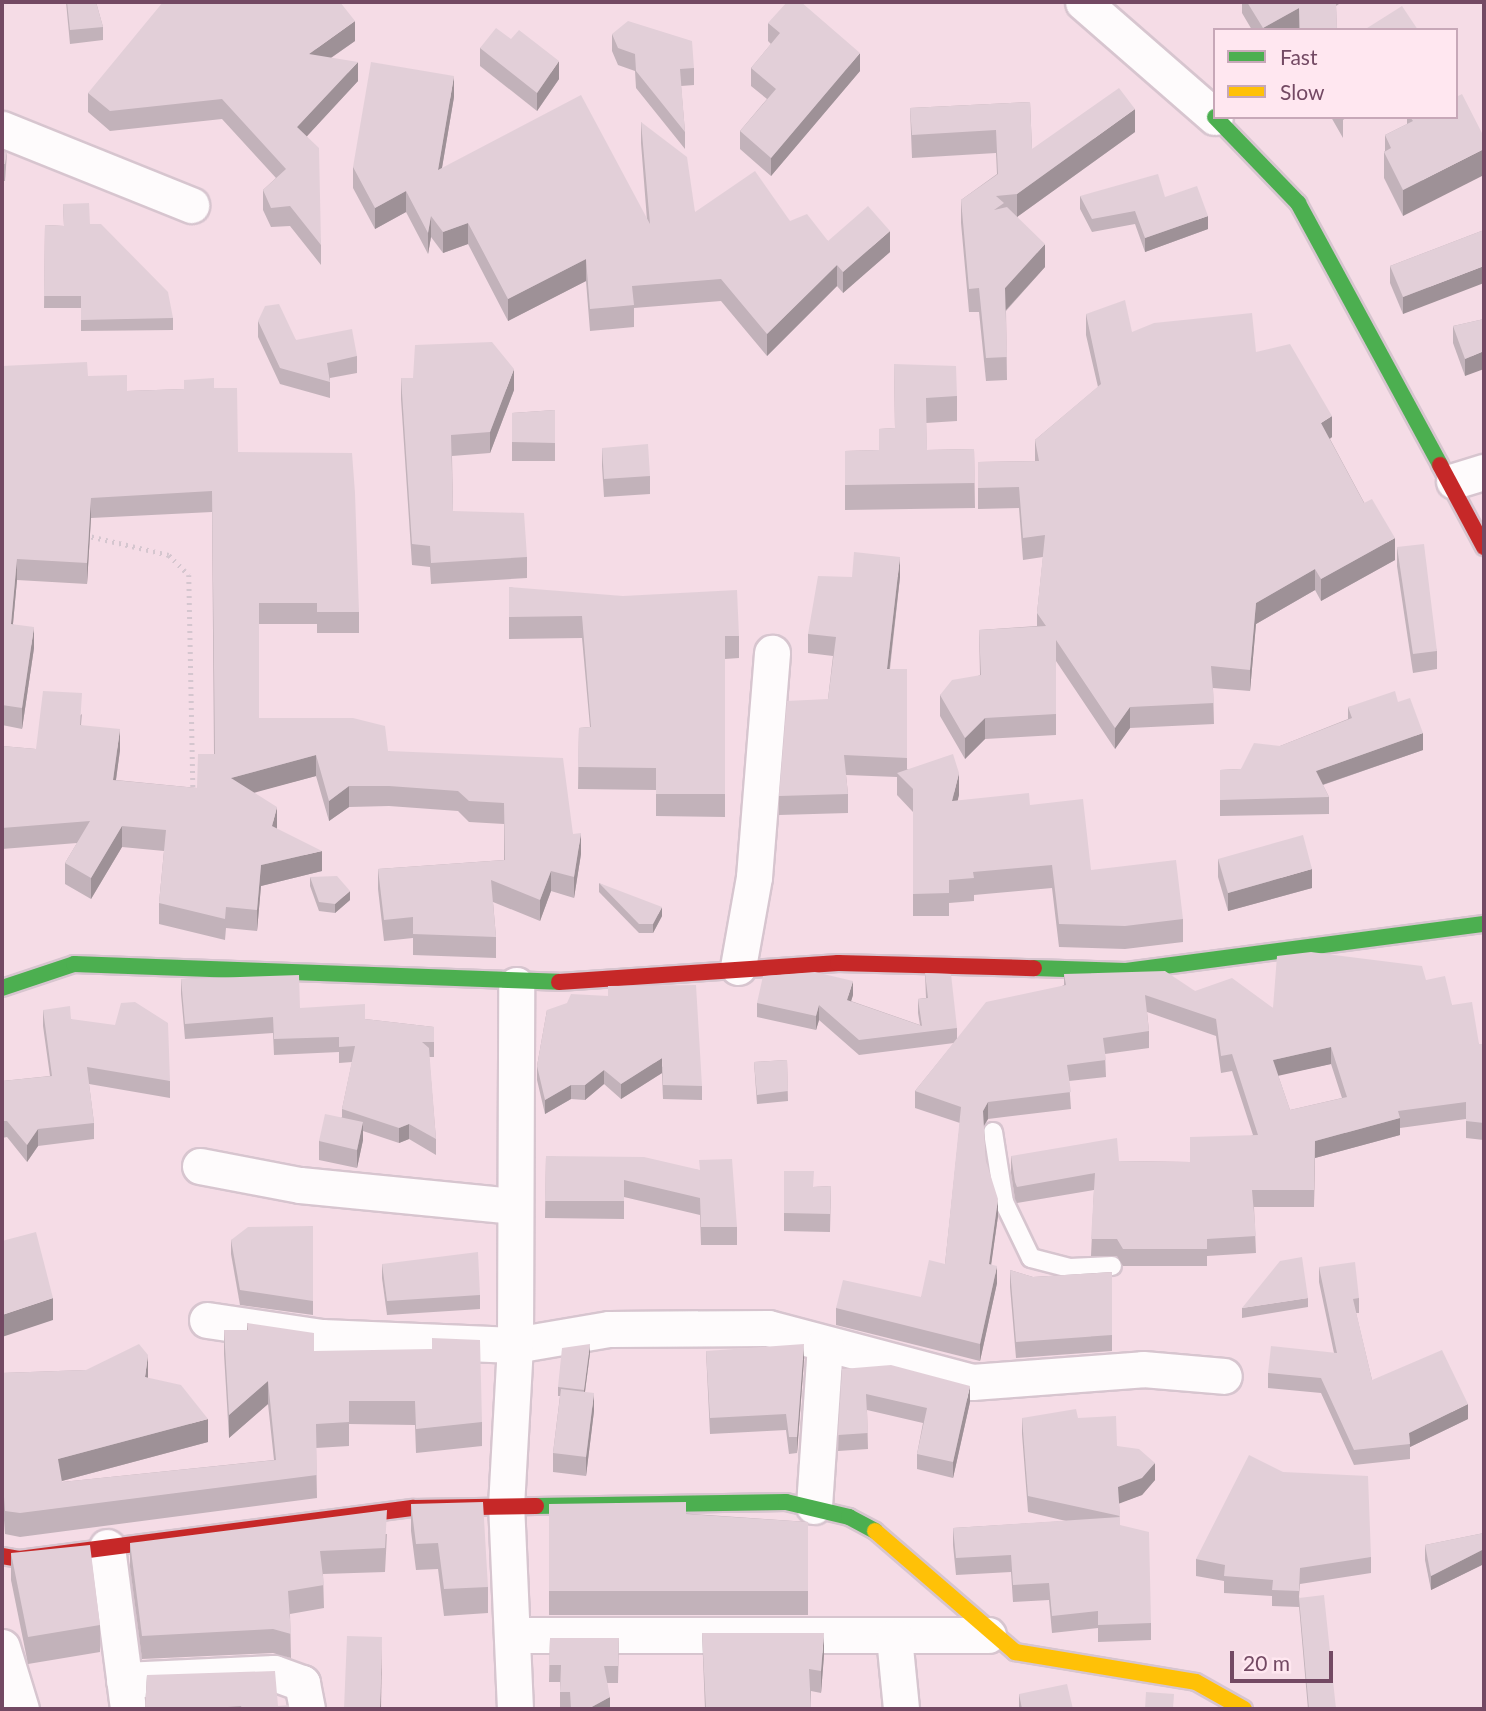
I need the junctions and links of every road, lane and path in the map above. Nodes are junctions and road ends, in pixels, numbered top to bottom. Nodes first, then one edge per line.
1 (1083, 2) edge
2 (1213, 115) edge
3 (1217, 119) edge
4 (2, 129) edge
5 (191, 205) dead end
6 (1469, 477) edge
7 (79, 533) edge
8 (1484, 547) edge
9 (772, 653) dead end
10 (193, 798) edge
11 (1484, 924) edge
12 (738, 967) junction
13 (516, 985) junction
14 (2, 988) edge
15 (993, 1132) dead end
16 (200, 1166) dead end
17 (515, 1206) junction
18 (1112, 1266) dead end
19 (207, 1320) dead end
20 (825, 1344) junction
21 (514, 1345) junction
22 (1224, 1376) dead end
23 (506, 1506) junction
24 (814, 1506) junction
25 (107, 1546) junction
26 (2, 1556) edge
27 (513, 1635) junction
28 (988, 1635) junction
29 (894, 1637) junction
30 (2, 1647) edge
31 (126, 1695) edge
32 (21, 1709) edge
33 (307, 1709) edge
34 (515, 1709) edge
35 (901, 1709) edge
36 (1244, 1709) edge

1 - 2 street
3 - 6 street
4 - 5 street
6 - 8 street
7 - 10 path
9 - 12 street
11 - 12 street
12 - 13 street
13 - 14 street
13 - 17 street
15 - 18 lane
16 - 17 street
17 - 21 street
19 - 21 street
20 - 21 street
20 - 22 street
20 - 24 street
21 - 23 street
23 - 24 street
23 - 25 street
23 - 27 street
24 - 28 street
25 - 26 street
25 - 31 street
27 - 29 street
27 - 34 street
28 - 29 street
28 - 36 street
29 - 35 street
30 - 32 street
31 - 33 street

